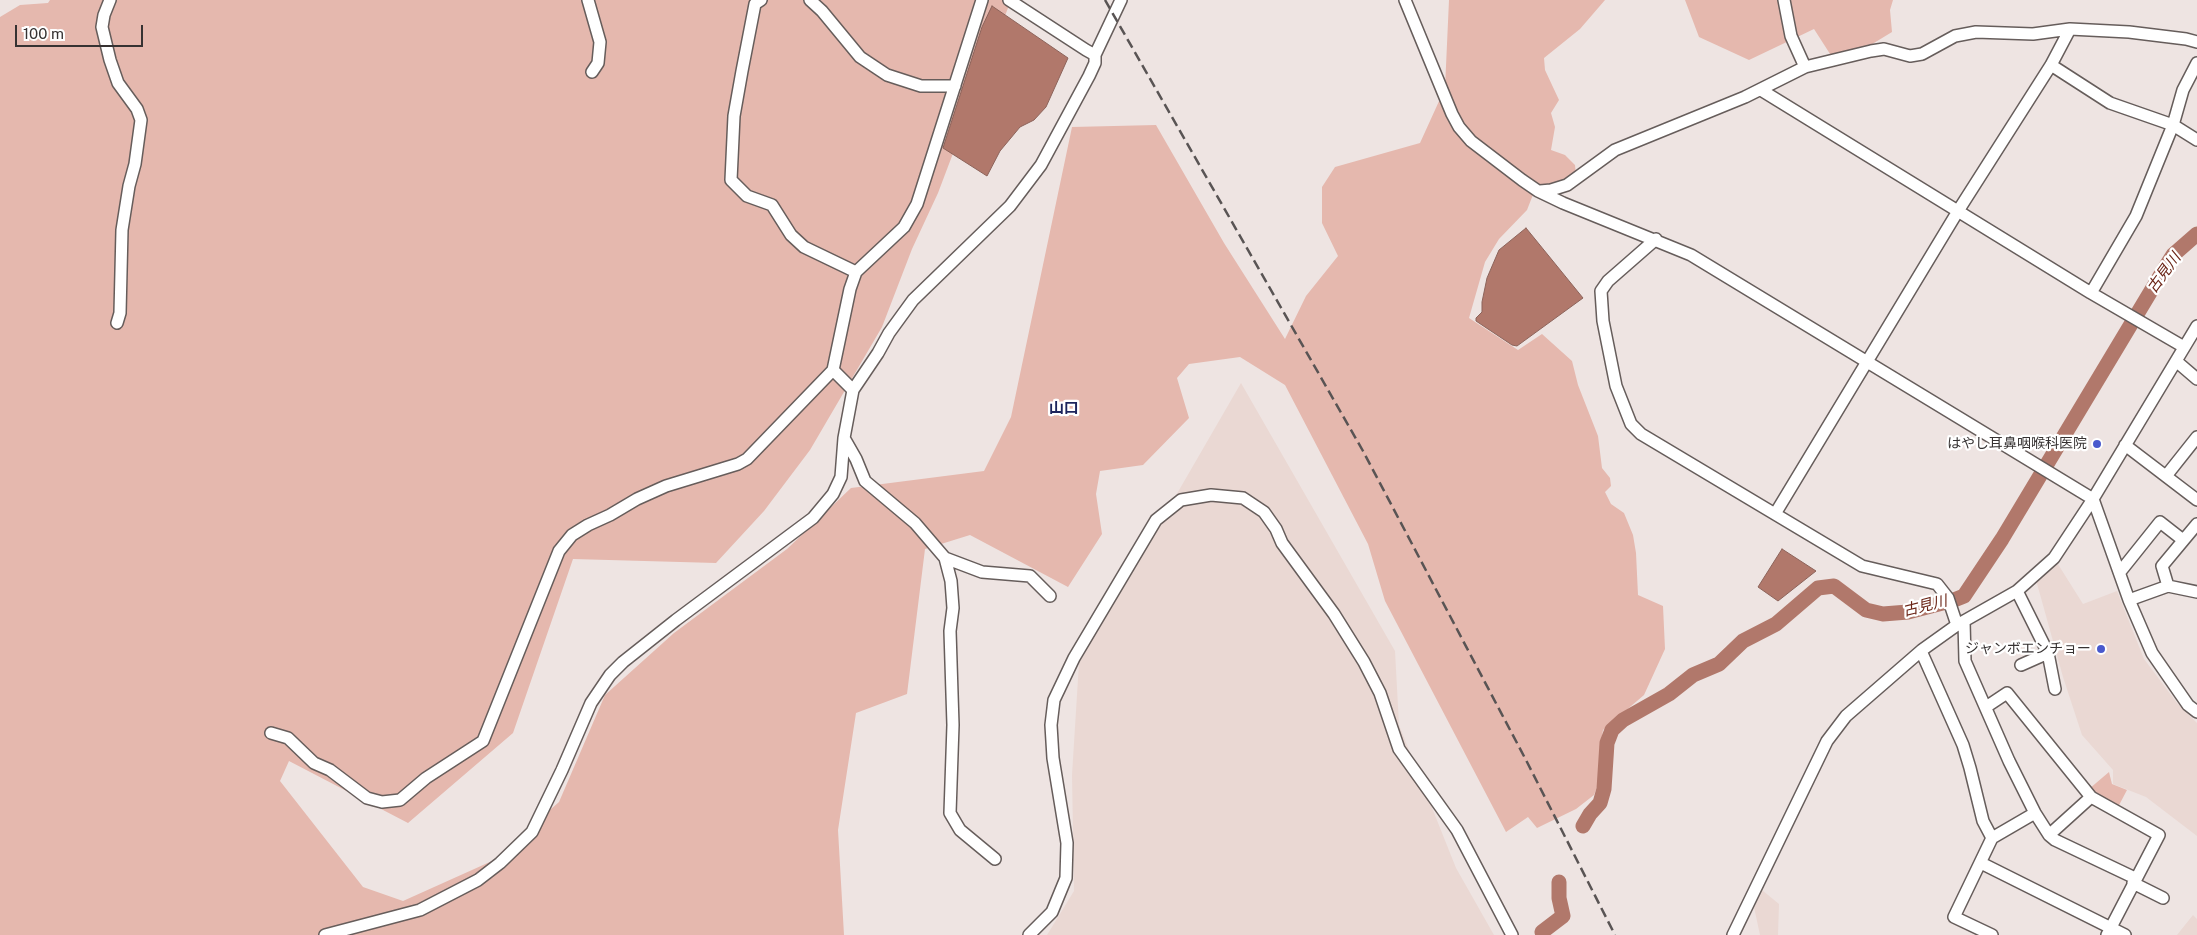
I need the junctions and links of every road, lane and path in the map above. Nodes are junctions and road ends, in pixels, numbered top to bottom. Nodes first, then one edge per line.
1 (110, 0) edge
2 (588, 0) edge
3 (761, 0) edge
4 (810, 0) edge
5 (982, 0) edge
6 (1009, 0) edge
7 (1121, 0) edge
8 (1405, 0) edge
9 (1784, 0) edge
10 (2070, 29) junction
11 (2197, 42) edge
12 (1096, 54) junction
13 (2197, 62) edge
14 (2051, 65) junction
15 (1805, 67) junction
16 (592, 72) dead end
17 (955, 86) junction
18 (1761, 90) junction
19 (2173, 125) junction
20 (2197, 140) edge
21 (1538, 191) junction
22 (1958, 211) junction
23 (1656, 240) junction
24 (856, 272) junction
25 (2091, 293) junction
26 (117, 323) dead end
27 (2197, 326) edge
28 (2184, 347) junction
29 (2176, 361) junction
30 (1867, 362) junction
31 (834, 370) junction
32 (2197, 378) edge
33 (853, 390) junction
34 (2197, 436) edge
35 (844, 438) junction
36 (2125, 445) junction
37 (2166, 476) junction
38 (2093, 499) junction
39 (2197, 500) edge
40 (1775, 514) junction
41 (2197, 524) edge
42 (2183, 540) junction
43 (945, 558) junction
44 (2120, 572) junction
45 (2168, 586) junction
46 (2017, 591) junction
47 (2197, 592) edge
48 (1050, 596) dead end
49 (2129, 600) junction
50 (1961, 623) junction
51 (1921, 651) junction
52 (2048, 653) junction
53 (2020, 665) dead end
54 (2054, 690) dead end
55 (1986, 707) junction
56 (2197, 712) edge
57 (271, 732) dead end
58 (2091, 798) junction
59 (2035, 813) junction
60 (2050, 835) junction
61 (1992, 838) junction
62 (995, 859) dead end
63 (1981, 863) junction
64 (2134, 881) junction
65 (2163, 898) dead end
66 (2109, 931) edge
67 (326, 935) edge
68 (1029, 935) edge
69 (1512, 935) edge
70 (1733, 935) edge
71 (1992, 935) edge
72 (2125, 935) edge

1 - 26 street
2 - 16 street
3 - 24 street
4 - 17 street
5 - 17 street
6 - 12 street
7 - 12 street
8 - 21 street
9 - 15 street
10 - 11 street
10 - 14 street
10 - 15 street
12 - 33 street
13 - 19 street
14 - 19 street
14 - 22 street
15 - 18 street
17 - 24 street
18 - 21 street
18 - 22 street
19 - 20 street
19 - 25 street
21 - 23 street
22 - 25 street
22 - 30 street
23 - 30 street
23 - 40 street
24 - 31 street
25 - 28 street
27 - 28 street
28 - 29 street
29 - 32 street
29 - 36 street
30 - 38 street
30 - 40 street
31 - 33 street
31 - 57 street
33 - 35 street
34 - 37 street
35 - 43 street
35 - 67 street
36 - 37 street
36 - 38 street
37 - 39 street
38 - 44 street
38 - 46 street
40 - 50 street
41 - 42 street
42 - 44 street
42 - 45 street
43 - 48 street
43 - 62 street
44 - 49 street
45 - 47 street
45 - 49 street
46 - 50 street
46 - 52 street
49 - 56 street
50 - 51 street
50 - 55 street
51 - 61 street
51 - 70 street
52 - 53 street
52 - 54 street
55 - 58 street
55 - 59 street
58 - 60 street
58 - 64 street
59 - 60 street
59 - 61 street
60 - 64 street
61 - 63 street
63 - 66 street
63 - 71 street
64 - 65 street
64 - 66 street
66 - 72 street
68 - 69 street

